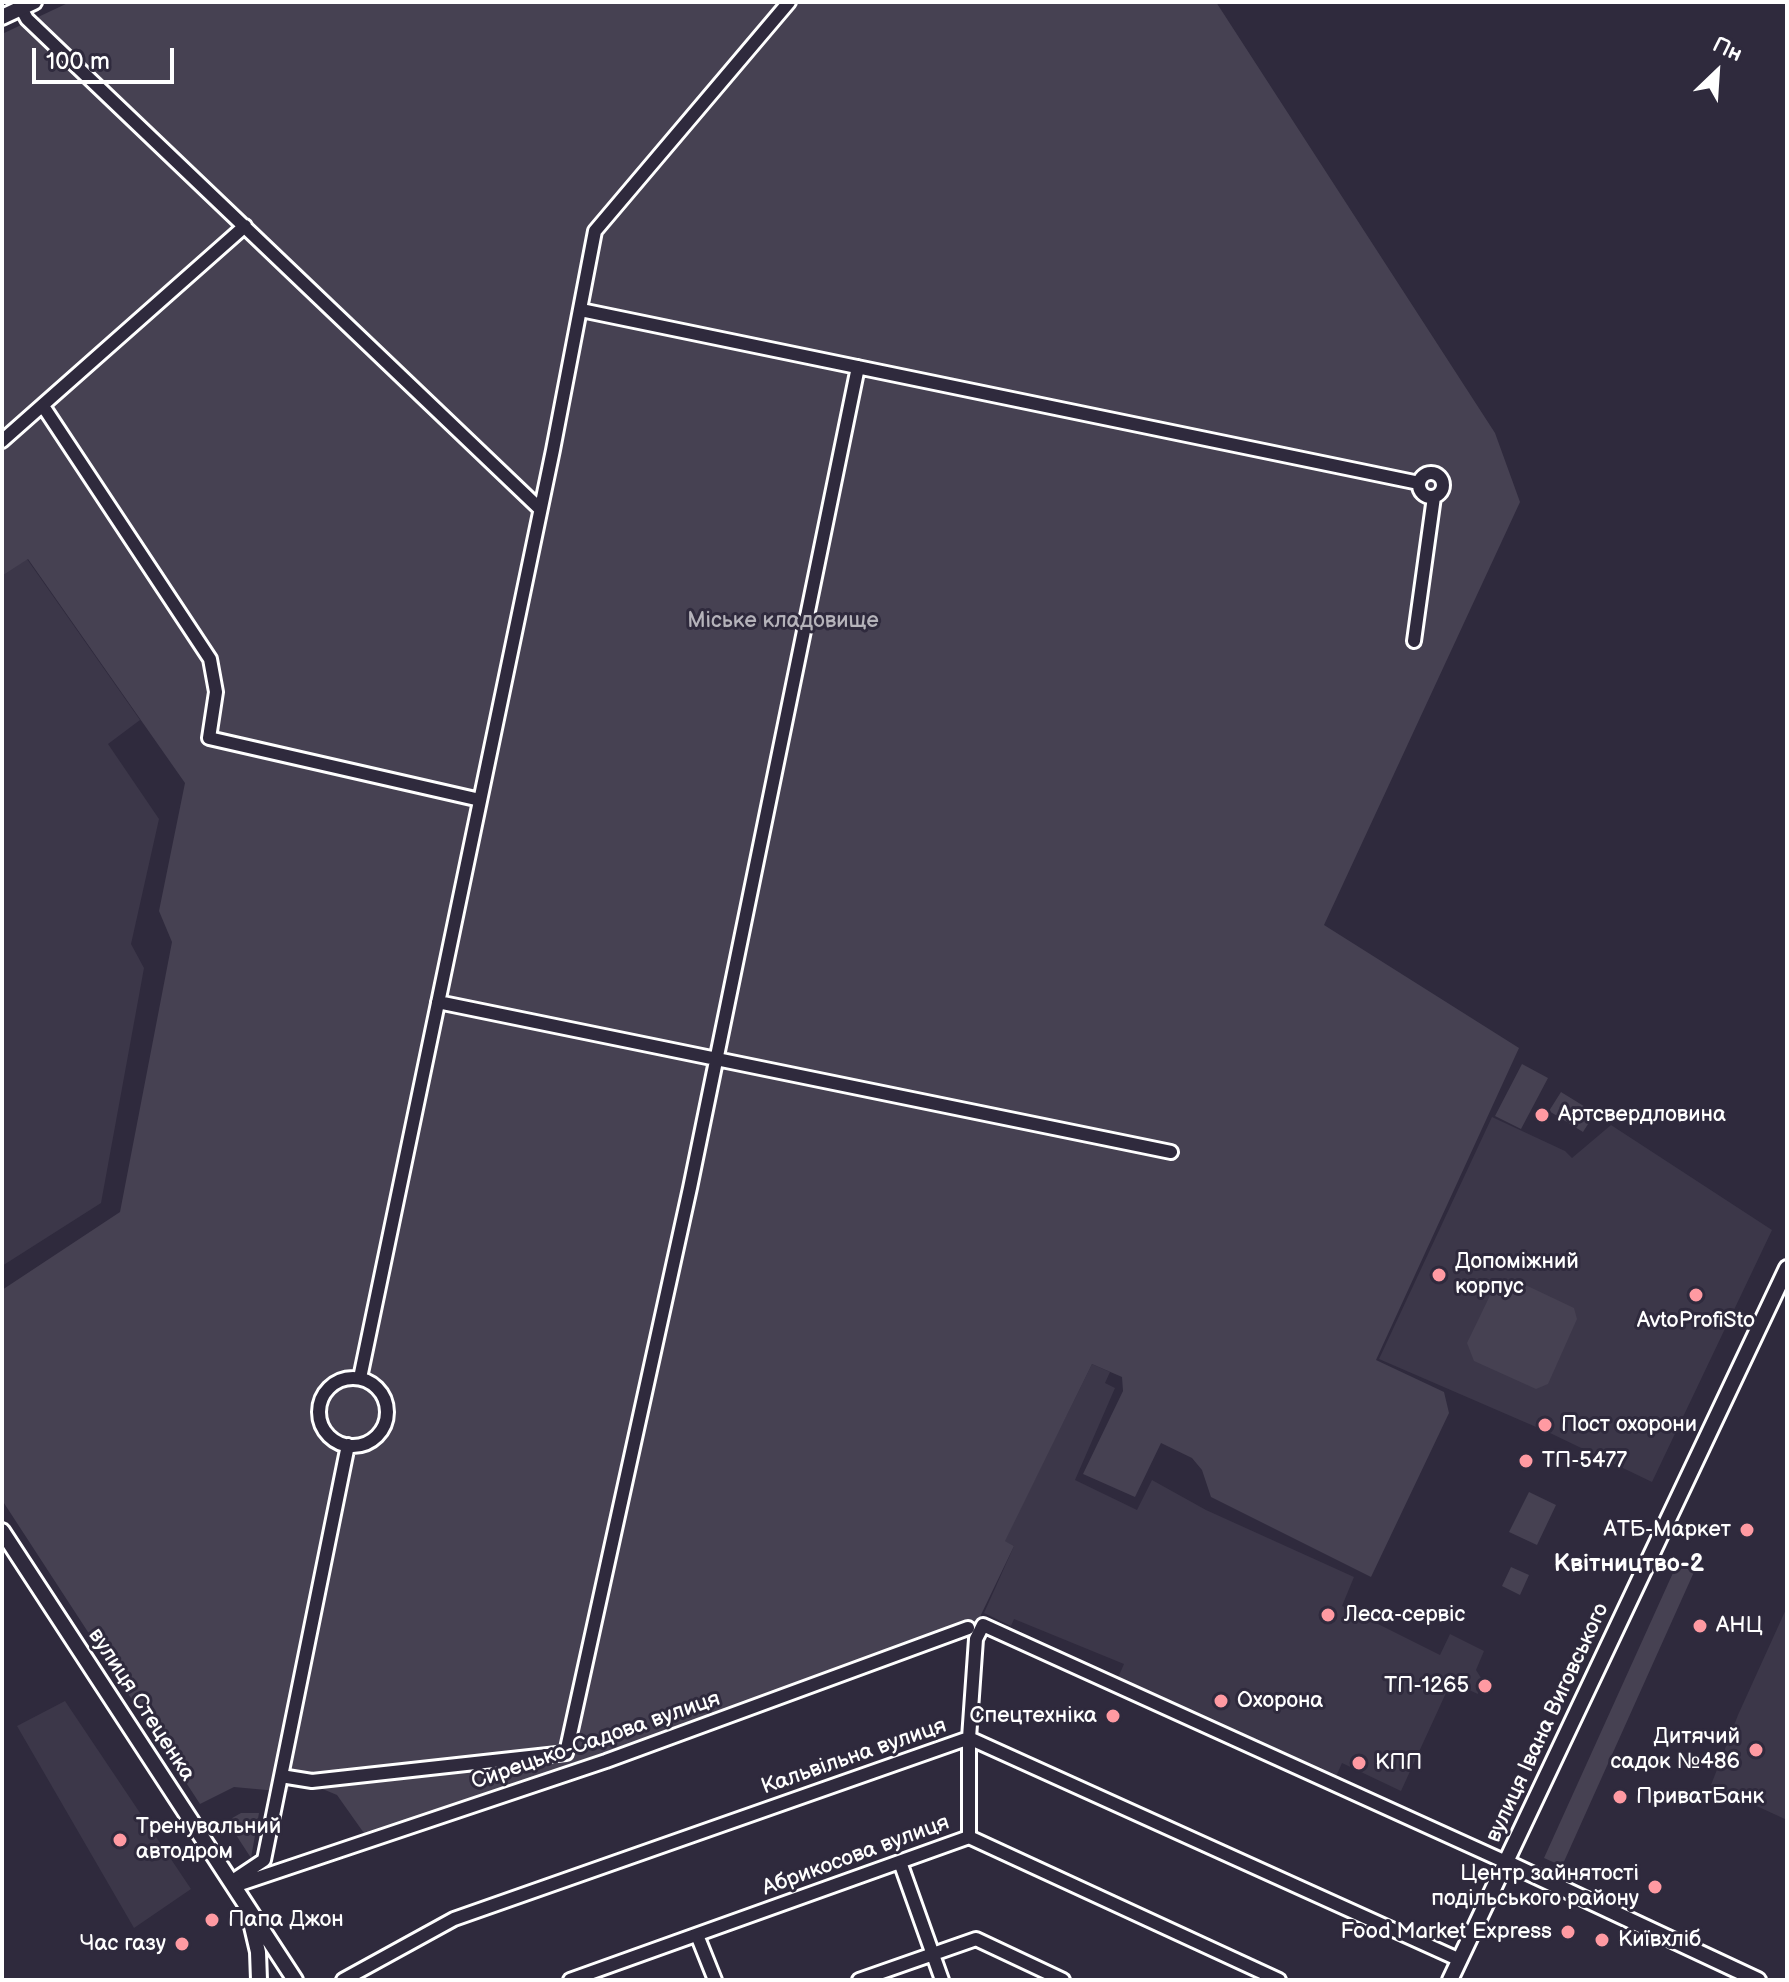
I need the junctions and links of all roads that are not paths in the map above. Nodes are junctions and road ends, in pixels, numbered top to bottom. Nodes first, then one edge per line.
1 (789, 2) edge
2 (21, 6) edge
3 (2, 17) edge
4 (245, 226) junction
5 (581, 310) junction
6 (858, 367) junction
7 (43, 406) junction
8 (2, 441) edge
9 (1419, 483) junction
10 (1434, 497) junction
11 (540, 509) junction
12 (1414, 641) dead end
13 (480, 800) junction
14 (438, 1002) junction
15 (716, 1057) junction
16 (1171, 1152) dead end
17 (1787, 1268) edge
18 (360, 1378) junction
19 (348, 1445) junction
20 (2, 1531) edge
21 (968, 1628) dead end
22 (969, 1738) junction
23 (281, 1776) junction
24 (969, 1837) junction
25 (900, 1862) junction
26 (1508, 1863) junction
27 (233, 1884) junction
28 (245, 1902) junction
29 (697, 1935) junction
30 (933, 1952) junction
31 (1460, 1960) junction
32 (259, 1980) edge
33 (295, 1980) edge
34 (343, 1980) edge
35 (570, 1980) edge
36 (715, 1980) edge
37 (859, 1980) edge
38 (942, 1980) edge
39 (1063, 1980) edge
40 (1279, 1980) edge
41 (1450, 1980) edge
42 (1758, 1980) edge

1 - 5 street
2 - 3 main road
2 - 4 street
4 - 7 street
4 - 11 street
5 - 6 street
5 - 11 street
6 - 9 street
6 - 15 street
7 - 8 street
7 - 13 street
9 - 10 street
9 - 10 street
10 - 12 street
11 - 13 street
13 - 14 street
14 - 15 street
14 - 18 street
15 - 16 street
15 - 23 street
17 - 26 main road, вулиця Івана Виговського
18 - 19 street
18 - 19 street
19 - 23 street
20 - 27 main road, вулиця Стеценка
21 - 27 street, Сирецько-Садова вулиця
22 - 24 street
22 - 26 street
22 - 31 street, Кальвільна вулиця
22 - 34 street, Кальвільна вулиця
23 - 27 street
24 - 25 street, Абрикосова вулиця
24 - 40 street, Абрикосова вулиця
25 - 29 street, Абрикосова вулиця
25 - 30 street
26 - 31 main road, вулиця Івана Виговського
26 - 42 main road
27 - 28 main road, вулиця Стеценка
28 - 32 main road, вулиця Стеценка
28 - 33 main road, вулиця Стеценка
29 - 35 street, Абрикосова вулиця
29 - 36 street
30 - 37 street
30 - 38 street
30 - 39 street
31 - 41 main road, вулиця Івана Виговського

